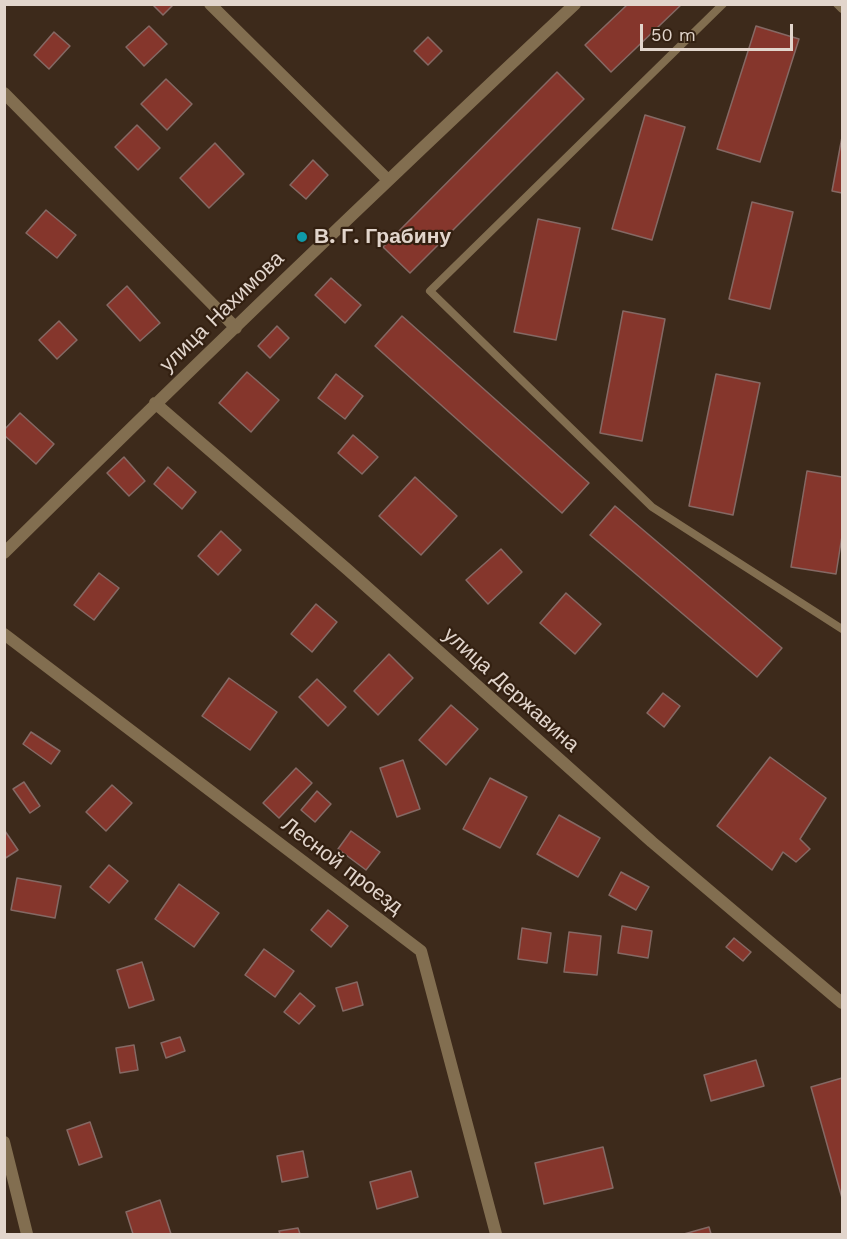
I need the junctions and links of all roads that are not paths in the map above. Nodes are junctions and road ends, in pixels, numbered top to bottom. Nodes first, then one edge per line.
1 (210, 4) edge
2 (575, 4) edge
3 (723, 4) edge
4 (837, 4) edge
5 (843, 9) edge
6 (4, 93) edge
7 (387, 180) junction
8 (236, 328) junction
9 (155, 404) junction
10 (4, 553) edge
11 (843, 629) edge
12 (4, 634) edge
13 (843, 1003) edge
14 (4, 1142) edge
15 (27, 1234) edge
16 (496, 1234) edge

1 - 7 street
2 - 7 street, улица Нахимова
3 - 11 lane
4 - 5 lane
6 - 8 street
7 - 8 street, улица Нахимова
8 - 9 street, улица Нахимова
9 - 10 street, улица Нахимова
9 - 13 street, улица Державина
12 - 16 street, Лесной проезд
14 - 15 street

